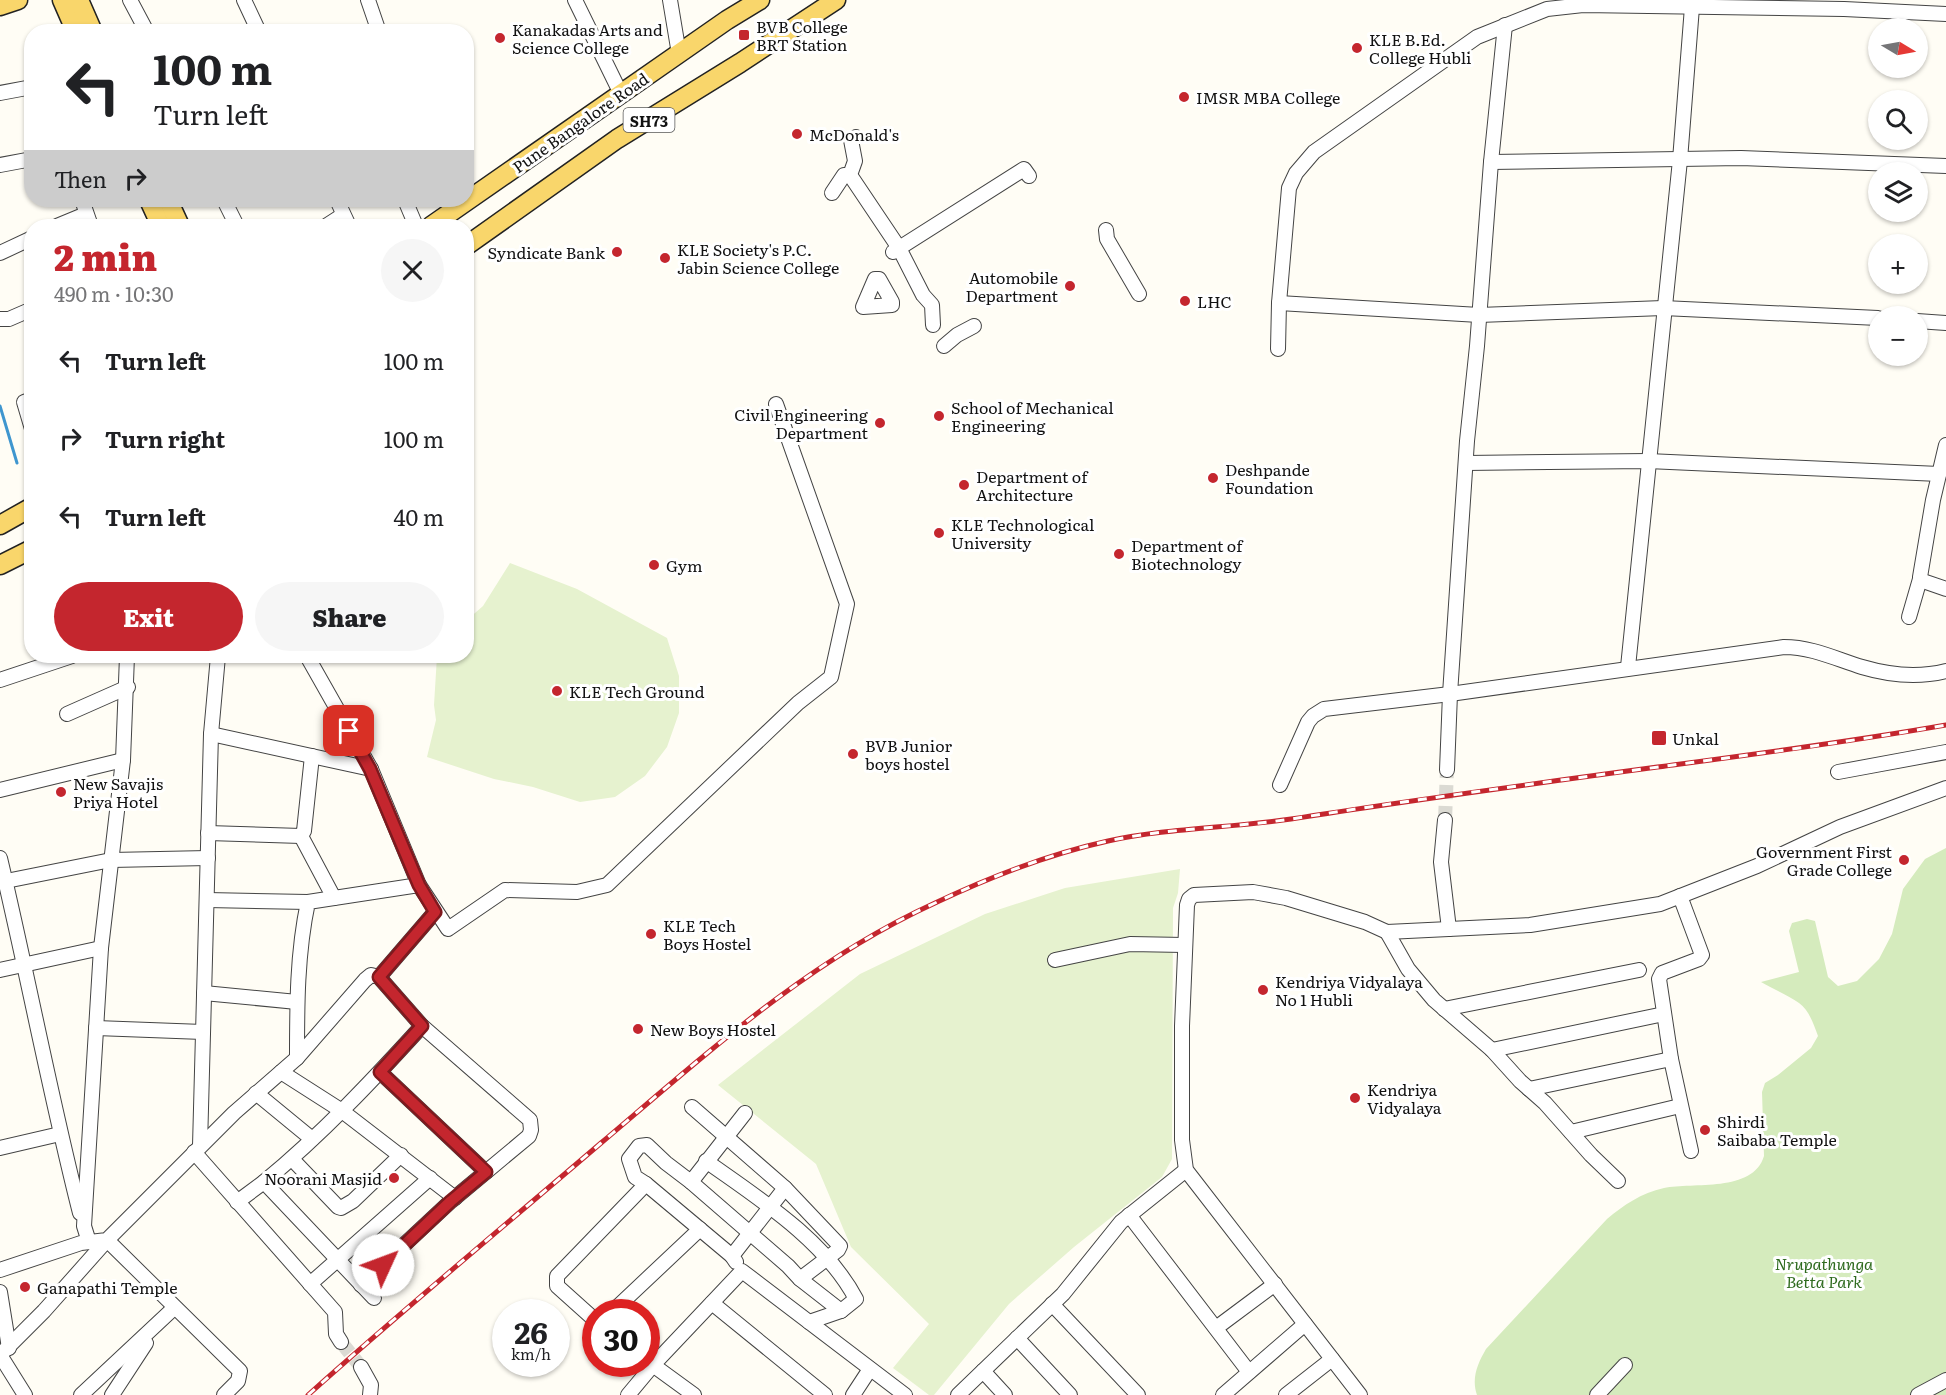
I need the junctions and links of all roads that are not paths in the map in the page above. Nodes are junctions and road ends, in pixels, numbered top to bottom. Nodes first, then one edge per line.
1 (18, 0) edge
2 (62, 0) edge
3 (79, 0) edge
4 (130, 0) edge
5 (244, 0) edge
6 (368, 0) edge
7 (574, 0) edge
8 (670, 0) edge
9 (760, 0) edge
10 (836, 0) edge
11 (1642, 3) edge
12 (0, 6) edge
13 (1692, 7) junction
14 (1946, 14) edge
15 (72, 24) edge
16 (90, 24) edge
17 (143, 24) edge
18 (255, 24) edge
19 (376, 24) edge
20 (1505, 25) junction
21 (680, 54) junction
22 (24, 88) edge
23 (0, 93) edge
24 (621, 94) junction
25 (856, 137) dead end
26 (1680, 159) junction
27 (24, 160) edge
28 (1491, 162) junction
29 (0, 165) edge
30 (1946, 166) edge
31 (850, 175) junction
32 (1029, 176) dead end
33 (474, 192) edge
34 (832, 193) dead end
35 (454, 207) edge
36 (440, 219) edge
37 (1106, 230) dead end
38 (474, 240) edge
39 (24, 242) edge
40 (897, 249) junction
41 (0, 252) edge
42 (1139, 294) dead end
43 (1279, 303) junction
44 (1663, 308) junction
45 (24, 312) edge
46 (1479, 315) junction
47 (1868, 318) edge
48 (0, 319) edge
49 (1928, 322) edge
50 (1946, 323) edge
51 (933, 324) dead end
52 (974, 326) dead end
53 (944, 346) dead end
54 (1278, 349) dead end
55 (776, 404) dead end
56 (1946, 445) edge
57 (1648, 461) junction
58 (1466, 463) junction
59 (1939, 474) junction
60 (1940, 502) edge
61 (24, 512) edge
62 (0, 525) edge
63 (24, 553) edge
64 (0, 565) edge
65 (1920, 579) junction
66 (1946, 589) edge
67 (1909, 617) dead end
68 (51, 663) edge
69 (128, 663) edge
70 (217, 663) edge
71 (311, 663) edge
72 (1628, 667) junction
73 (1946, 671) edge
74 (0, 680) edge
75 (128, 687) junction
76 (1450, 694) junction
77 (67, 714) dead end
78 (211, 734) junction
79 (1946, 752) edge
80 (312, 756) junction
81 (123, 760) junction
82 (370, 769) junction
83 (1447, 771) tunnel mouth
84 (1838, 772) dead end
85 (1280, 785) dead end
86 (1946, 788) edge
87 (0, 790) edge
88 (1445, 820) tunnel mouth
89 (208, 833) junction
90 (301, 836) junction
91 (0, 858) edge
92 (208, 858) junction
93 (111, 860) junction
94 (6, 881) junction
95 (419, 885) junction
96 (1680, 896) junction
97 (334, 898) junction
98 (207, 900) junction
99 (308, 902) junction
100 (435, 912) junction
101 (1449, 928) junction
102 (1387, 932) junction
103 (1184, 945) junction
104 (101, 948) junction
105 (1055, 960) dead end
106 (26, 965) junction
107 (0, 970) edge
108 (1639, 970) dead end
109 (379, 977) junction
110 (204, 993) junction
111 (297, 1002) junction
112 (1444, 1009) junction
113 (1664, 1014) junction
114 (422, 1026) junction
115 (96, 1028) junction
116 (203, 1032) junction
117 (1492, 1050) junction
118 (297, 1058) junction
119 (1671, 1059) junction
120 (280, 1072) junction
121 (380, 1072) junction
122 (1529, 1089) junction
123 (256, 1094) junction
124 (1680, 1106) junction
125 (692, 1107) dead end
126 (342, 1111) junction
127 (745, 1113) dead end
128 (1571, 1132) junction
129 (60, 1134) junction
130 (726, 1135) junction
131 (312, 1139) junction
132 (0, 1148) edge
133 (197, 1149) junction
134 (1690, 1151) dead end
135 (401, 1155) junction
136 (292, 1159) junction
137 (706, 1161) junction
138 (1186, 1170) junction
139 (486, 1172) junction
140 (430, 1178) junction
141 (1618, 1181) dead end
142 (264, 1182) junction
143 (691, 1182) junction
144 (646, 1184) junction
145 (785, 1188) junction
146 (454, 1198) junction
147 (237, 1202) junction
148 (771, 1207) junction
149 (1129, 1215) junction
150 (84, 1226) junction
151 (700, 1229) junction
152 (750, 1233) junction
153 (107, 1240) junction
154 (89, 1242) junction
155 (732, 1256) junction
156 (827, 1258) junction
157 (337, 1259) junction
158 (0, 1270) edge
159 (742, 1271) junction
160 (800, 1279) junction
161 (310, 1284) junction
162 (1275, 1284) junction
163 (361, 1285) junction
164 (0, 1292) edge
165 (374, 1299) dead end
166 (626, 1299) edge
167 (712, 1304) junction
168 (1052, 1304) junction
169 (174, 1308) junction
170 (582, 1308) edge
171 (841, 1311) junction
172 (809, 1322) junction
173 (1305, 1324) junction
174 (156, 1326) junction
175 (1216, 1328) junction
176 (1017, 1338) junction
177 (341, 1342) tunnel mouth
178 (3, 1353) edge
179 (660, 1353) edge
180 (1332, 1359) junction
181 (1625, 1365) dead end
182 (362, 1367) tunnel mouth
183 (870, 1369) junction
184 (660, 1370) edge
185 (983, 1371) junction
186 (1249, 1372) junction
187 (640, 1377) edge
188 (1946, 1380) edge
189 (1356, 1394) edge
190 (25, 1395) edge
191 (81, 1395) edge
192 (112, 1395) edge
193 (224, 1395) edge
194 (370, 1395) edge
195 (628, 1395) edge
196 (694, 1395) edge
197 (825, 1395) edge
198 (854, 1395) edge
199 (905, 1395) edge
200 (958, 1395) edge
201 (1005, 1395) edge
202 (1070, 1395) edge
203 (1138, 1395) edge
204 (1222, 1395) edge
205 (1286, 1395) edge
206 (1597, 1395) edge
207 (1918, 1395) edge

1 - 12 main road
2 - 15 main road
3 - 16 main road
4 - 17 street
5 - 18 street
6 - 19 street
7 - 24 street
8 - 21 street
9 - 21 main road, Pune Bangalore Road / SH73
10 - 38 main road, SH73
11 - 13 street
11 - 20 street
13 - 14 street
13 - 26 street
20 - 28 street
20 - 43 street
21 - 24 main road, Pune Bangalore Road / SH73
22 - 23 street
24 - 33 main road, Pune Bangalore Road / SH73
25 - 31 street
26 - 28 street
26 - 30 street
26 - 44 street
27 - 29 street
28 - 46 street
31 - 34 street
31 - 40 street
32 - 40 street
35 - 36 main road, Pune Bangalore Road / SH73
37 - 42 street
39 - 41 street
40 - 51 street
43 - 46 street
43 - 54 street
44 - 46 street
44 - 47 street
44 - 57 street
45 - 48 street
46 - 58 street
49 - 50 street
52 - 53 street
55 - 100 street
56 - 59 street
57 - 58 street
57 - 59 street
57 - 72 street
58 - 76 street
59 - 60 street
60 - 65 street
61 - 62 main road
63 - 64 main road
65 - 66 street
65 - 67 street
68 - 74 street
69 - 75 street
70 - 78 street
71 - 82 street
72 - 73 street
72 - 76 street
75 - 77 street
75 - 81 street
76 - 83 street
76 - 85 street
78 - 80 street
78 - 89 street
79 - 84 street
80 - 82 street
80 - 90 street
81 - 87 street
81 - 93 street
82 - 95 street
86 - 96 street
88 - 101 street
89 - 90 street
89 - 92 street
90 - 97 street
91 - 94 street
92 - 93 street
92 - 98 street
93 - 94 street
93 - 104 street
94 - 106 street
95 - 97 street
95 - 100 street
96 - 101 street
96 - 113 street
97 - 99 street
98 - 99 street
98 - 110 street
99 - 111 street
100 - 109 street
101 - 102 street
102 - 103 street
102 - 112 street
103 - 105 street
103 - 138 street
104 - 106 street
104 - 115 street
106 - 107 street
106 - 129 street
108 - 112 street
109 - 114 street
109 - 118 street
110 - 111 street
110 - 116 street
111 - 118 street
112 - 117 street
113 - 117 street
113 - 119 street
114 - 121 street
114 - 139 street
115 - 116 street
115 - 150 street
116 - 133 street
117 - 122 street
118 - 120 street
119 - 122 street
119 - 124 street
120 - 123 street
120 - 126 street
121 - 126 street
121 - 139 street
122 - 128 street
123 - 131 street
123 - 133 street
124 - 128 street
124 - 134 street
125 - 130 street
126 - 131 street
126 - 135 street
127 - 130 street
128 - 141 street
129 - 132 street
129 - 150 street
130 - 137 street
130 - 145 street
131 - 136 street
133 - 147 street
133 - 153 street
135 - 136 street
135 - 140 street
136 - 142 street
137 - 143 street
137 - 148 street
138 - 149 street
138 - 162 street
139 - 146 street
140 - 146 street
140 - 157 street
142 - 147 street
142 - 157 street
143 - 144 street
143 - 152 street
144 - 151 street
144 - 170 street
145 - 148 street
145 - 156 street
146 - 163 street
147 - 161 street
148 - 152 street
148 - 156 street
149 - 168 street
149 - 175 street
150 - 154 street
151 - 155 street
151 - 166 street
152 - 155 street
152 - 160 street
153 - 154 street
153 - 169 street
153 - 178 street
154 - 158 street
155 - 159 street
156 - 160 street
156 - 171 street
157 - 161 street
157 - 163 street
159 - 167 street
159 - 172 street
160 - 171 street
161 - 177 street
162 - 173 street
162 - 175 street
163 - 165 street
164 - 178 street
167 - 179 street
167 - 197 street
168 - 176 street
168 - 203 street
169 - 174 street
169 - 193 street
171 - 172 street
172 - 183 street
173 - 180 street
173 - 186 street
174 - 191 street
174 - 192 street
175 - 186 street
176 - 185 street
176 - 202 street
178 - 190 street
180 - 189 street
180 - 205 street
181 - 206 street
182 - 194 street
183 - 198 street
183 - 199 street
184 - 196 street
185 - 200 street
185 - 201 street
186 - 204 street
187 - 195 street
188 - 207 street

